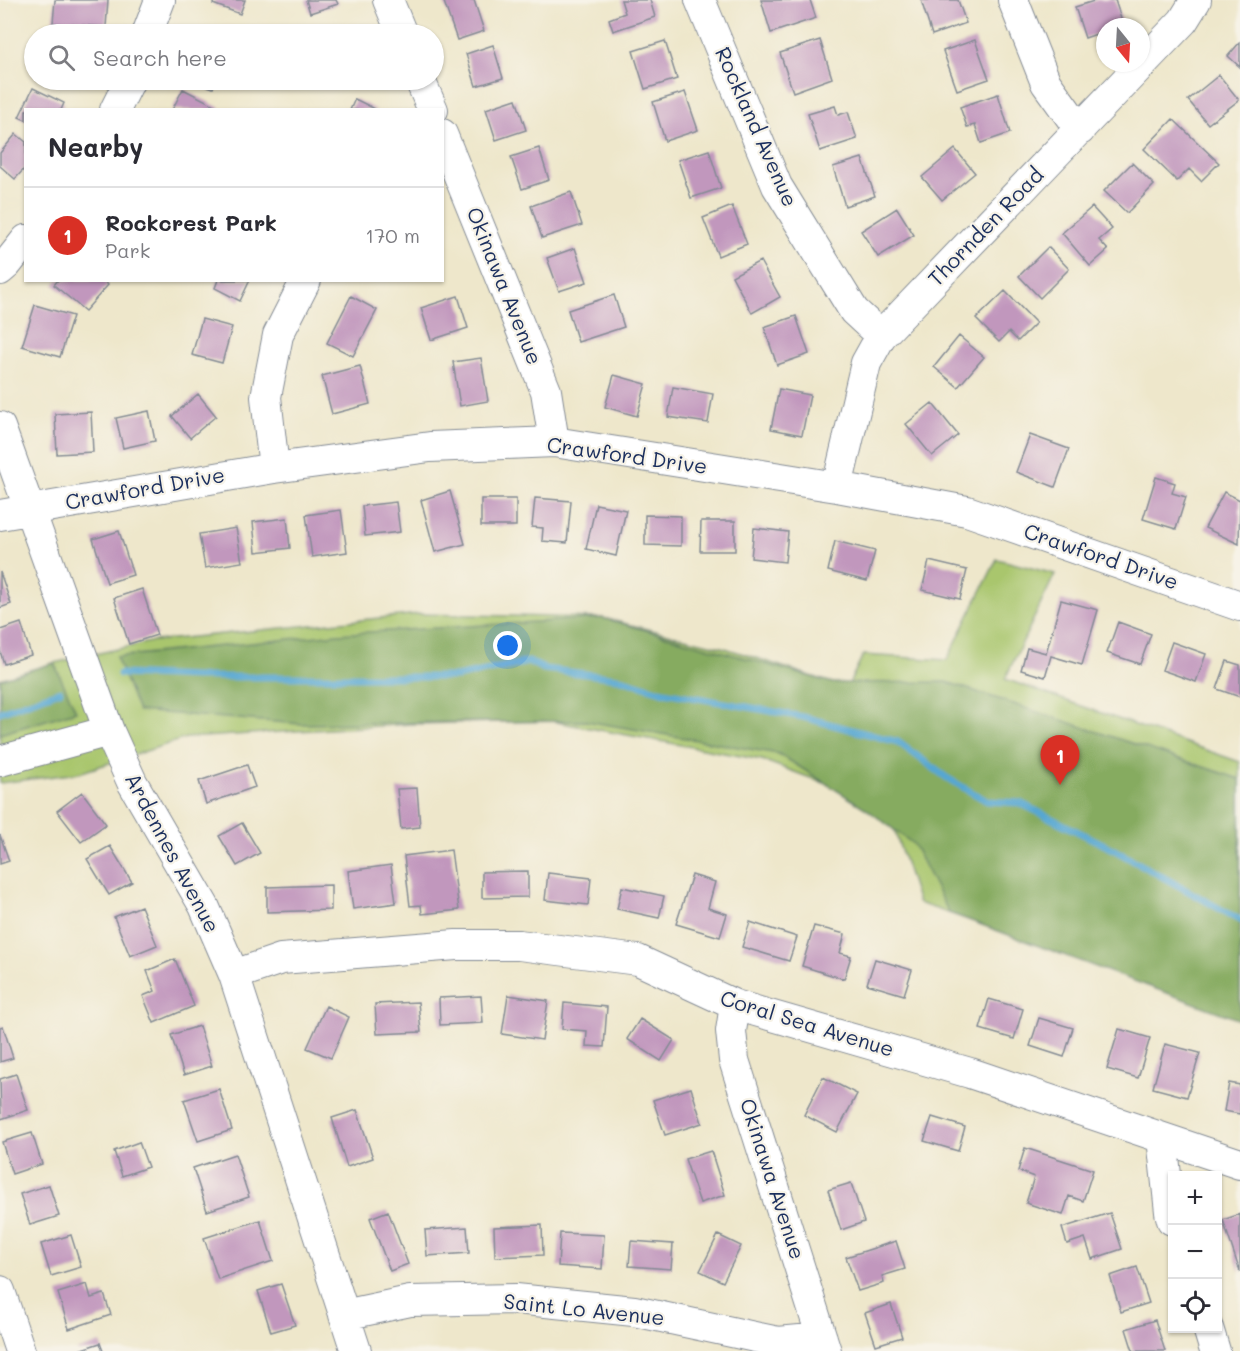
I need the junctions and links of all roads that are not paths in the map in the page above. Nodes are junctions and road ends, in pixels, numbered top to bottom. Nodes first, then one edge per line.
1 (160, 0) edge
2 (388, 0) edge
3 (700, 0) edge
4 (1013, 0) edge
5 (1196, 0) edge
6 (151, 24) edge
7 (398, 24) edge
8 (125, 90) edge
9 (424, 90) edge
10 (116, 108) edge
11 (432, 108) edge
12 (1080, 130) junction
13 (446, 150) edge
14 (24, 243) edge
15 (0, 270) edge
16 (305, 282) edge
17 (881, 336) junction
18 (0, 427) edge
19 (554, 442) junction
20 (274, 468) junction
21 (837, 487) junction
22 (30, 509) junction
23 (0, 515) edge
24 (1240, 606) edge
25 (109, 731) junction
26 (0, 761) edge
27 (234, 975) junction
28 (735, 1005) junction
29 (1162, 1138) junction
30 (1240, 1164) edge
31 (1168, 1194) edge
32 (0, 1291) edge
33 (344, 1315) junction
34 (1209, 1333) edge
35 (824, 1344) edge
36 (20, 1351) edge
37 (356, 1351) edge
38 (1215, 1351) edge

1 - 6 street
2 - 7 street
3 - 17 street, Rockland Avenue
4 - 12 street
5 - 12 street, Thornden Road
8 - 10 street
9 - 11 street
12 - 17 street, Thornden Road
13 - 19 street, Okinawa Avenue
14 - 15 street
16 - 20 street
17 - 21 street, Thornden Road
18 - 22 street, Ardennes Avenue
19 - 20 street, Crawford Drive
19 - 21 street, Crawford Drive
20 - 22 street, Crawford Drive
21 - 24 street, Crawford Drive
22 - 23 street, Crawford Drive
22 - 25 street, Ardennes Avenue
25 - 26 street
25 - 27 street, Ardennes Avenue
27 - 28 street, Coral Sea Avenue
27 - 33 street, Ardennes Avenue
28 - 29 street, Coral Sea Avenue
28 - 35 street, Okinawa Avenue
29 - 30 street, Coral Sea Avenue
29 - 31 street
32 - 36 street
33 - 35 street, Saint Lo Avenue
33 - 37 street, Ardennes Avenue
34 - 38 street

